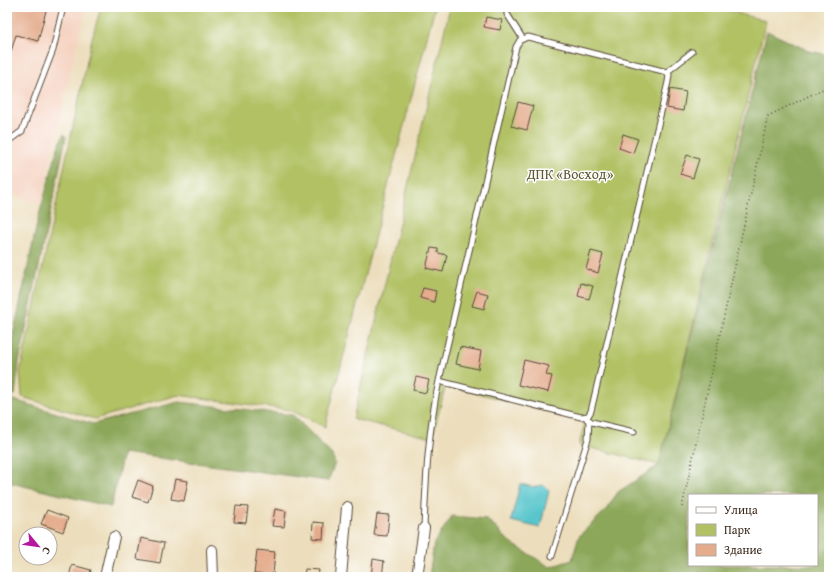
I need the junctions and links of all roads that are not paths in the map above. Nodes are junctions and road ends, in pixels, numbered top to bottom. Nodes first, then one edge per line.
1 (63, 7) edge
2 (507, 14) dead end
3 (523, 39) junction
4 (692, 52) dead end
5 (666, 72) junction
6 (7, 142) edge
7 (439, 381) junction
8 (587, 419) junction
9 (634, 432) dead end
10 (347, 507) dead end
11 (424, 528) joint
12 (114, 536) dead end
13 (212, 550) dead end
14 (552, 556) dead end
15 (105, 577) edge
16 (213, 577) edge
17 (341, 577) edge
18 (417, 577) edge

1 - 6 lane
2 - 3 lane
3 - 5 lane
3 - 7 lane
4 - 5 lane
5 - 8 lane
7 - 8 lane
7 - 11 lane
8 - 9 lane
8 - 14 lane
10 - 17 street
11 - 18 street
12 - 15 street
13 - 16 street

